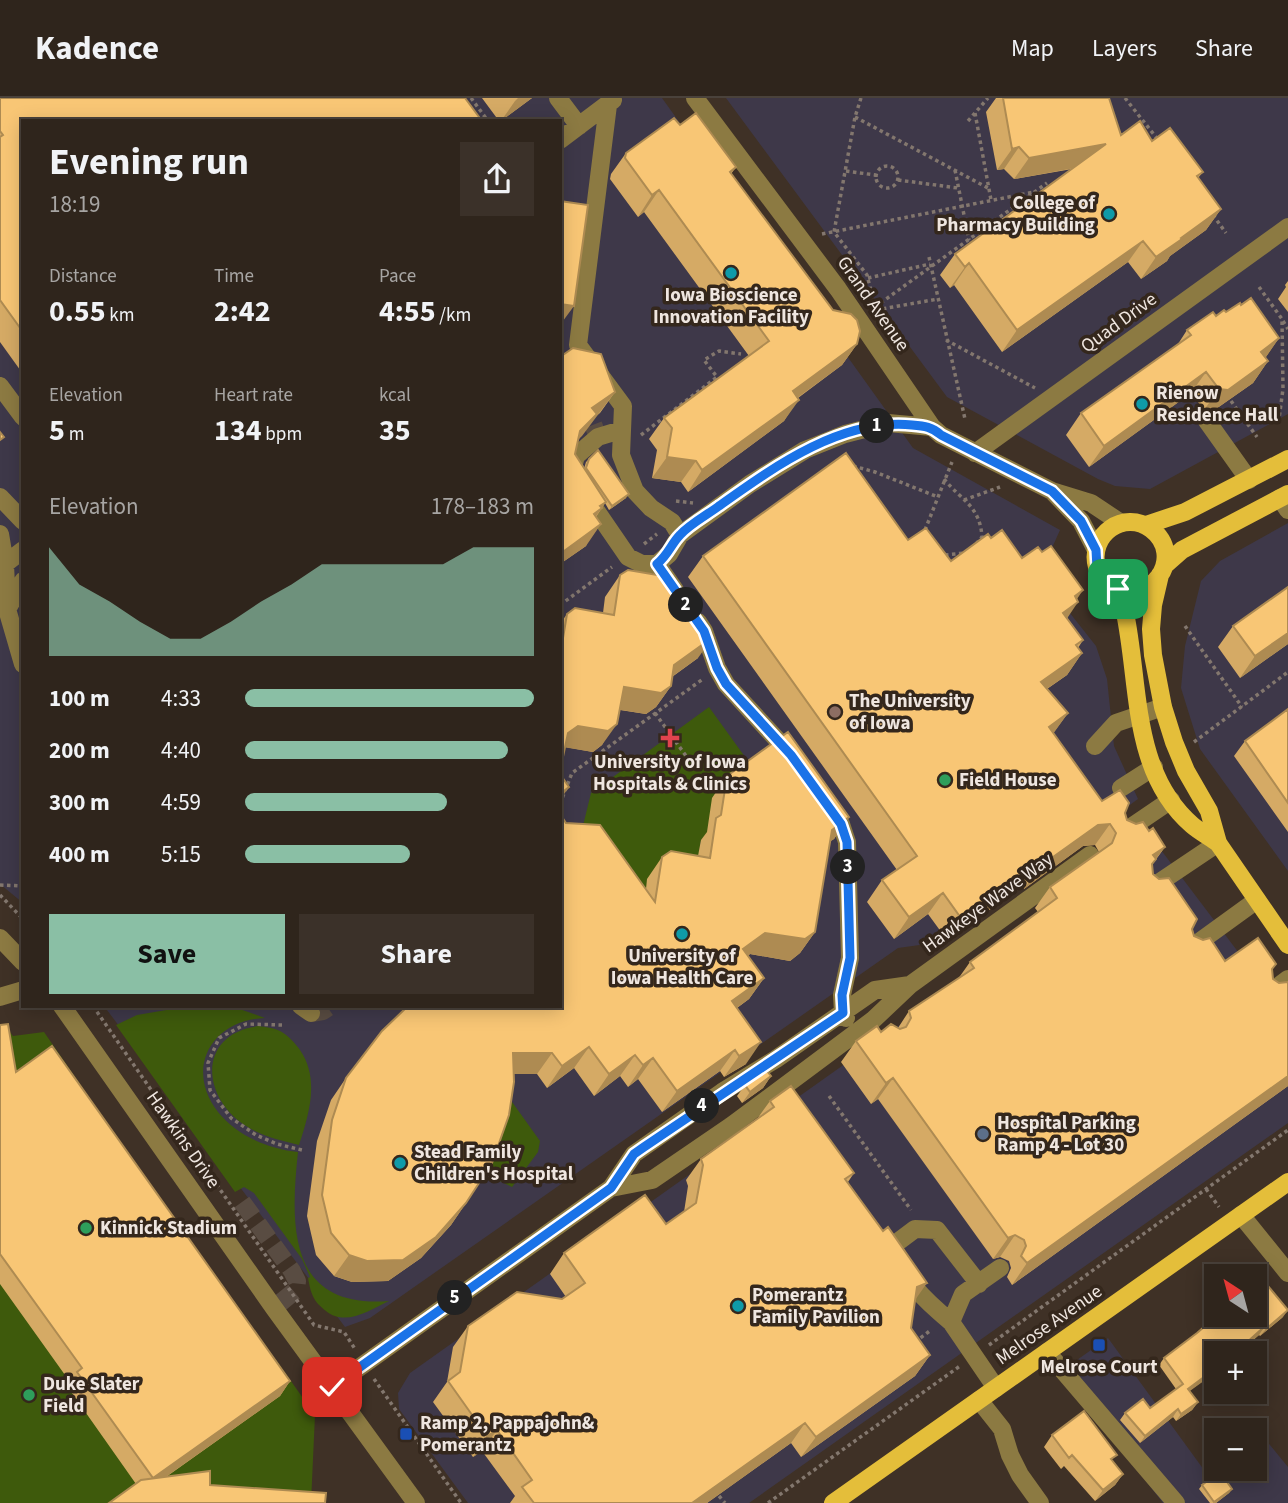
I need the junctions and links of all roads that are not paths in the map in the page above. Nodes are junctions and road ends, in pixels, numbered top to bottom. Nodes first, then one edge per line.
1 (558, 98) edge
2 (695, 98) edge
3 (612, 101) edge
4 (579, 126) junction
5 (562, 139) edge
6 (1288, 227) edge
7 (0, 386) edge
8 (21, 414) edge
9 (1207, 421) dead end
10 (932, 427) junction
11 (629, 434) junction
12 (975, 453) junction
13 (1288, 459) edge
14 (1249, 480) junction
15 (1052, 491) junction
16 (0, 497) edge
17 (1285, 501) edge
18 (21, 519) edge
19 (1121, 523) junction
20 (1146, 525) junction
21 (0, 534) edge
22 (680, 535) junction
23 (1096, 550) junction
24 (21, 552) edge
25 (5, 564) junction
26 (657, 564) junction
27 (1162, 570) junction
28 (1106, 582) junction
29 (21, 584) edge
30 (3, 589) edge
31 (7, 609) junction
32 (21, 657) edge
33 (1163, 707) junction
34 (1138, 715) junction
35 (1095, 746) dead end
36 (1154, 767) junction
37 (806, 775) edge
38 (1121, 788) edge
39 (820, 794) edge
40 (1171, 800) junction
41 (1121, 834) edge
42 (1218, 843) junction
43 (1090, 855) edge
44 (1148, 890) edge
45 (1257, 900) junction
46 (0, 938) edge
47 (1288, 945) edge
48 (1188, 950) edge
49 (21, 960) edge
50 (1288, 979) edge
51 (909, 985) junction
52 (21, 991) edge
53 (1268, 994) edge
54 (0, 998) edge
55 (63, 1008) edge
56 (843, 1013) junction
57 (873, 1020) junction
58 (856, 1033) junction
59 (885, 1039) edge
60 (1288, 1182) edge
61 (611, 1188) junction
62 (1241, 1215) junction
63 (1000, 1268) dead end
64 (1288, 1273) edge
65 (979, 1284) junction
66 (951, 1322) junction
67 (1047, 1352) junction
68 (332, 1387) junction
69 (996, 1388) junction
70 (979, 1400) junction
71 (416, 1503) edge
72 (834, 1503) edge
73 (1041, 1503) edge
74 (1176, 1503) edge

1 - 4 street
2 - 10 street, Grand Avenue
3 - 4 street
3 - 11 street
4 - 5 street
6 - 12 street, Quad Drive
7 - 8 street
9 - 14 street
10 - 12 street, Grand Avenue
10 - 22 street
11 - 22 street
11 - 26 street
12 - 15 street, Grand Avenue
13 - 14 main road
14 - 20 main road
15 - 19 street, Grand Avenue
15 - 23 street, Grand Avenue
16 - 18 street
17 - 27 main road
19 - 20 main road
19 - 23 main road
20 - 27 main road
21 - 25 street
22 - 26 street
23 - 28 main road
24 - 25 street
25 - 30 street
26 - 37 street
27 - 28 main road
27 - 33 main road
28 - 34 main road
29 - 31 street
30 - 31 street
31 - 32 street
33 - 34 street
33 - 42 main road
34 - 35 street
34 - 36 main road
36 - 38 street
36 - 40 main road
39 - 56 street
40 - 41 street
40 - 42 main road
42 - 44 street
42 - 45 main road
43 - 51 street, Hawkeye Wave Way
45 - 47 main road
45 - 48 street
46 - 49 street
50 - 53 street
51 - 56 street, Hawkeye Wave Way
51 - 57 street, Hawkeye Wave Way
52 - 54 street
55 - 68 street, Hawkins Drive
56 - 58 street
56 - 61 street, Hawkeye Wave Way
57 - 58 street, Hawkeye Wave Way
57 - 59 street
58 - 61 street, Hawkeye Wave Way
60 - 62 main road, Melrose Avenue
61 - 68 street, Hawkeye Wave Way
62 - 64 street
62 - 67 main road, Melrose Avenue
63 - 65 street
65 - 66 street
65 - 66 street
66 - 69 street
67 - 69 main road, Melrose Avenue
67 - 74 street
68 - 71 street, Hawkins Drive
69 - 70 main road, Melrose Avenue
70 - 72 main road, Melrose Avenue
70 - 73 street

